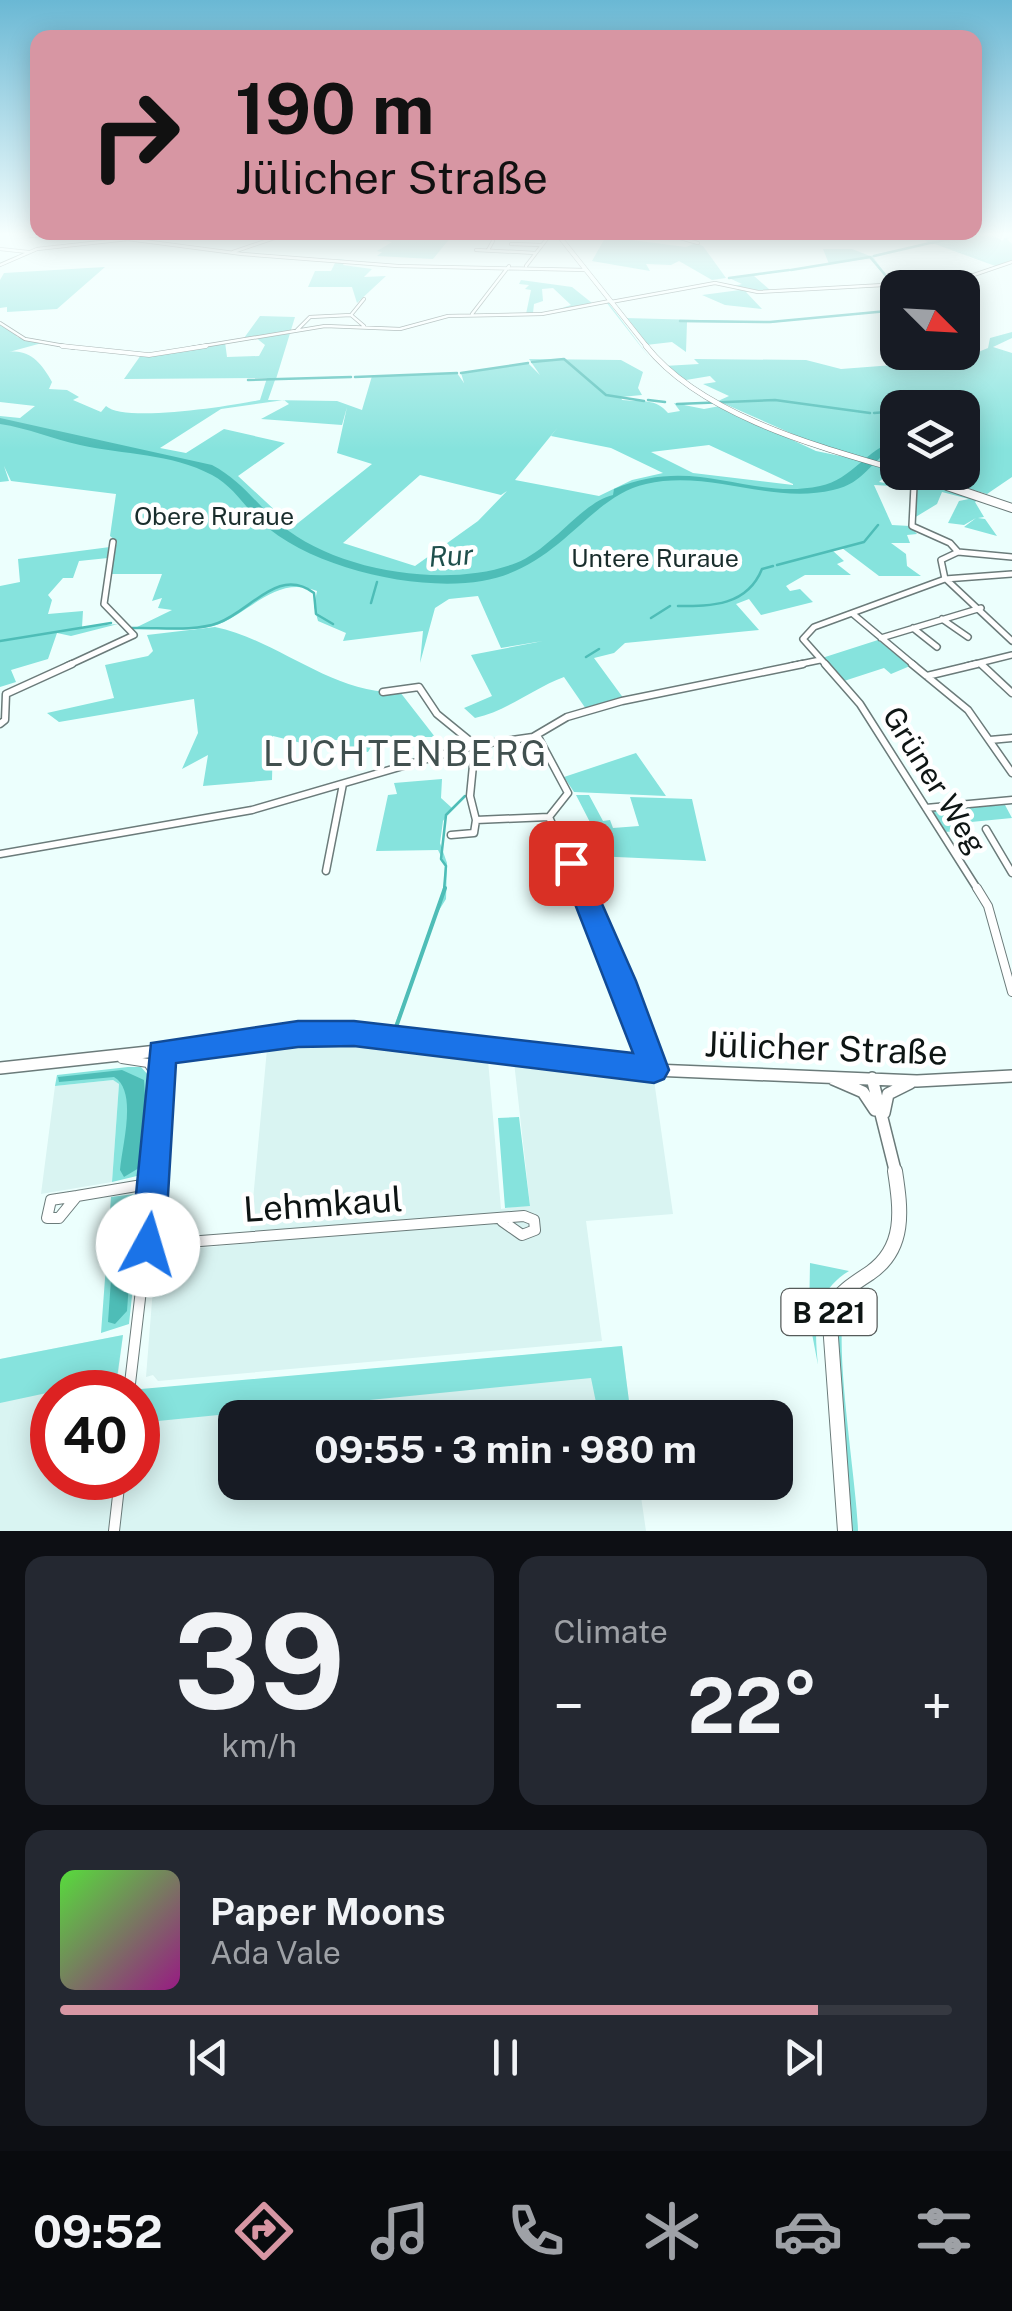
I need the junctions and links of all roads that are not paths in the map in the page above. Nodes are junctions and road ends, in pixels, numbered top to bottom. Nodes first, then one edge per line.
1 (357, 307) edge
2 (475, 307) edge
3 (579, 307) edge
4 (614, 307) edge
5 (351, 314) junction
6 (472, 314) junction
7 (296, 317) dead end
8 (310, 318) junction
9 (0, 322) edge
10 (364, 328) junction
11 (300, 330) junction
12 (880, 467) edge
13 (908, 490) edge
14 (954, 490) edge
15 (1012, 508) edge
16 (113, 542) dead end
17 (958, 552) junction
18 (1012, 557) edge
19 (1012, 574) edge
20 (945, 580) junction
21 (982, 608) junction
22 (853, 614) junction
23 (942, 619) junction
24 (912, 628) junction
25 (968, 637) dead end
26 (880, 639) junction
27 (1012, 641) edge
28 (937, 647) dead end
29 (1012, 655) edge
30 (820, 660) junction
31 (978, 662) junction
32 (928, 676) junction
33 (1010, 689) edge
34 (383, 692) dead end
35 (0, 724) edge
36 (537, 736) junction
37 (1012, 738) edge
38 (990, 740) junction
39 (475, 745) junction
40 (1012, 773) edge
41 (343, 784) junction
42 (1012, 800) edge
43 (926, 808) junction
44 (548, 816) junction
45 (476, 820) junction
46 (986, 828) dead end
47 (452, 835) dead end
48 (0, 854) edge
49 (1007, 856) edge
50 (326, 871) dead end
51 (1012, 872) edge
52 (1012, 992) edge
53 (162, 1052) junction
54 (116, 1058) junction
55 (0, 1068) edge
56 (654, 1070) junction
57 (825, 1077) junction
58 (872, 1078) junction
59 (1008, 1078) edge
60 (917, 1081) junction
61 (160, 1082) junction
62 (884, 1126) junction
63 (154, 1184) junction
64 (78, 1195) dead end
65 (502, 1221) dead end
66 (148, 1245) junction
67 (132, 1370) edge
68 (118, 1500) edge
69 (114, 1531) edge
70 (844, 1531) edge

1 - 5 street
2 - 6 street
3 - 6 street
4 - 12 main road
5 - 8 street
5 - 10 street
6 - 10 street
7 - 8 street
8 - 11 street
9 - 11 street
10 - 11 street
13 - 17 street
14 - 15 main road
16 - 35 street
17 - 18 street
17 - 20 street
19 - 20 street
20 - 21 street
20 - 22 street
21 - 23 street
21 - 27 street
22 - 26 street
22 - 30 street
23 - 24 street
23 - 25 street
24 - 26 street
24 - 28 street
26 - 32 street
29 - 31 street
30 - 36 street
30 - 43 street, Grüner Weg
31 - 32 street
31 - 33 street
32 - 38 street
34 - 39 street
36 - 39 street
36 - 44 street
37 - 38 street
38 - 40 street
39 - 41 street
39 - 45 street
41 - 48 street
41 - 50 street
42 - 43 street
43 - 52 street, Grüner Weg
44 - 45 street
44 - 56 street
45 - 47 street
46 - 49 street
49 - 51 street
53 - 54 main road
53 - 56 main road, Jülicher Straße
53 - 61 street
54 - 55 main road
54 - 61 street
56 - 57 main road, Jülicher Straße
57 - 58 main road, Jülicher Straße
57 - 62 main road
58 - 60 main road, Jülicher Straße
58 - 62 main road, B 221
59 - 60 main road, Jülicher Straße
60 - 62 main road
61 - 63 street
62 - 70 main road, B 221
63 - 64 street
63 - 66 street
65 - 66 street, Lehmkaul
66 - 67 street
68 - 69 street

